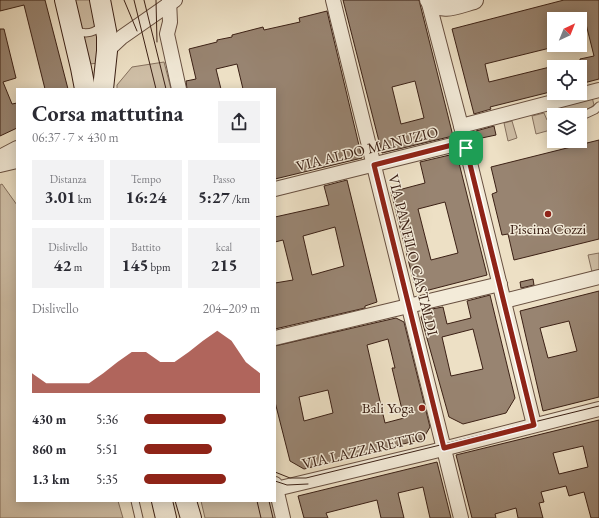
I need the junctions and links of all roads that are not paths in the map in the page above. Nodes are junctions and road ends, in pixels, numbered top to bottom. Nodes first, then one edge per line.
1 (65, 0) edge
2 (100, 0) edge
3 (333, 0) edge
4 (429, 0) edge
5 (474, 0) edge
6 (171, 1) edge
7 (105, 19) junction
8 (71, 29) junction
9 (108, 51) junction
10 (85, 88) edge
11 (103, 88) edge
12 (179, 88) edge
13 (599, 90) edge
14 (599, 106) edge
15 (554, 108) edge
16 (547, 110) edge
17 (587, 114) edge
18 (461, 126) junction
19 (466, 148) junction
20 (16, 149) edge
21 (0, 157) edge
22 (16, 161) edge
23 (0, 165) edge
24 (374, 165) junction
25 (276, 189) edge
26 (599, 277) edge
27 (500, 284) junction
28 (504, 301) junction
29 (409, 306) junction
30 (276, 338) edge
31 (599, 409) edge
32 (534, 425) junction
33 (444, 448) junction
34 (276, 487) edge
35 (276, 491) edge
36 (135, 502) edge
37 (162, 502) edge
38 (186, 502) edge
39 (139, 518) edge
40 (166, 518) edge
41 (190, 518) edge
42 (283, 518) edge
43 (461, 518) edge

1 - 8 main road
2 - 7 main road
3 - 24 street, VIA PANFILO CASTALDI
4 - 5 street
4 - 18 street
6 - 9 street
6 - 12 street
7 - 8 lane
7 - 9 main road
8 - 10 main road
9 - 11 main road
13 - 15 street
14 - 17 lane
16 - 18 street
18 - 19 street
19 - 24 street, VIA ALDO MANUZIO
19 - 27 street
20 - 21 street
22 - 23 street
24 - 25 street, VIA ALDO MANUZIO
24 - 29 street, VIA PANFILO CASTALDI
26 - 28 street
27 - 28 street
27 - 29 street
28 - 32 street
29 - 30 street
29 - 33 street, VIA PANFILO CASTALDI
31 - 32 street, VIA LAZZARETTO
32 - 33 street, VIA LAZZARETTO
33 - 34 street, VIA LAZZARETTO
33 - 43 street, VIA PANFILO CASTALDI
35 - 42 street
36 - 39 lane
37 - 40 main road
38 - 41 main road

